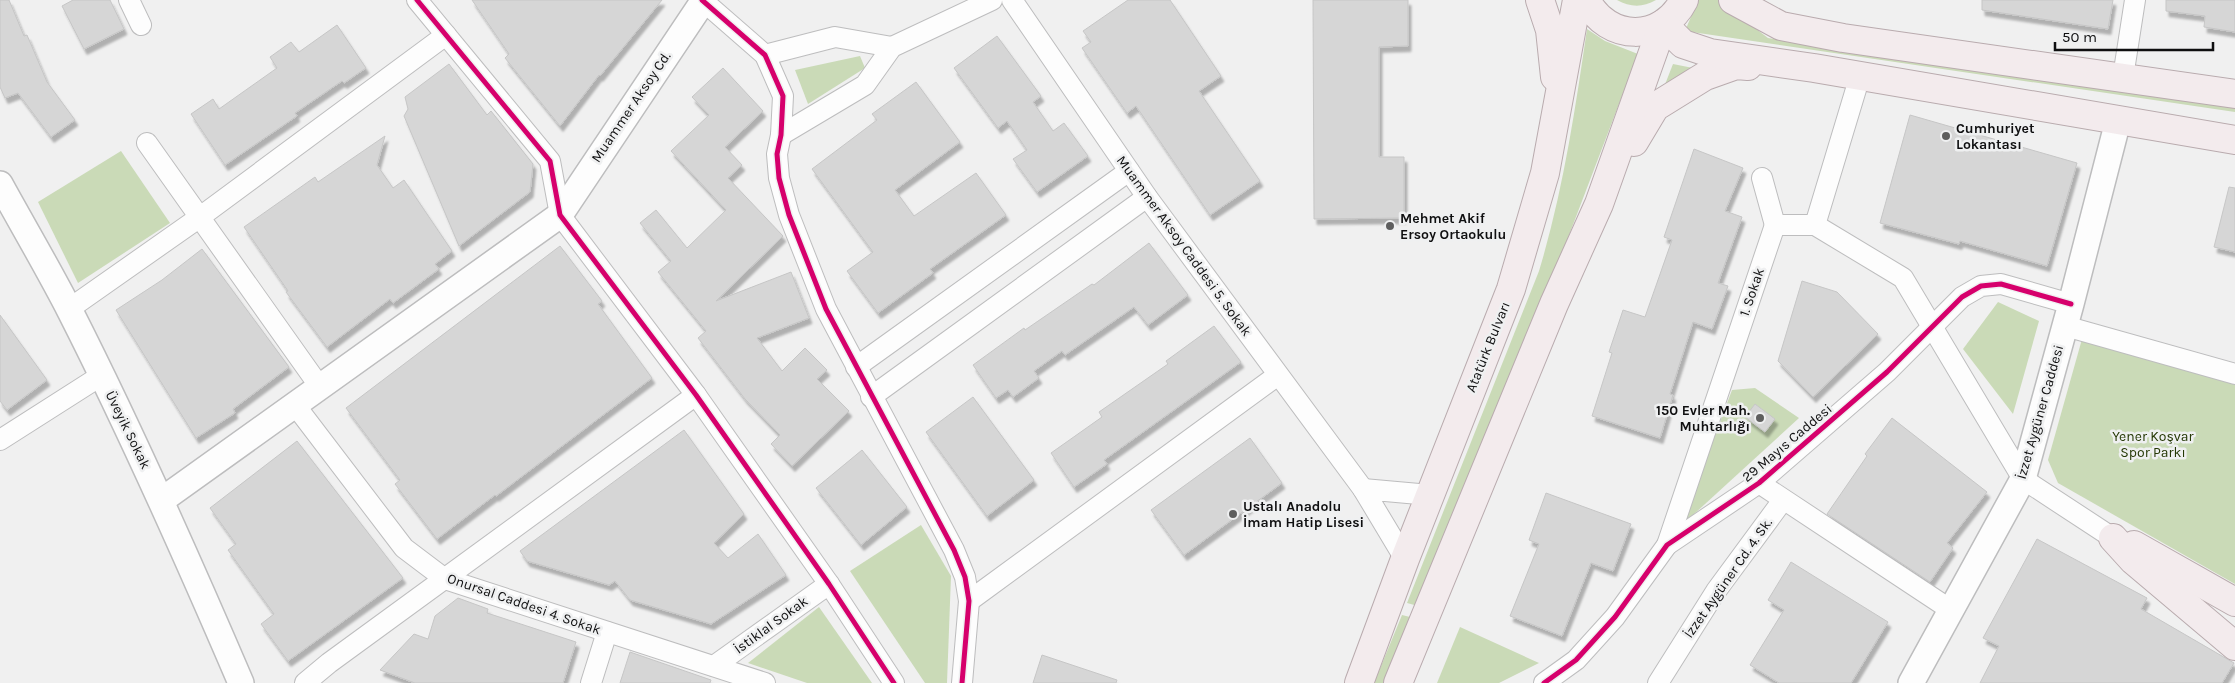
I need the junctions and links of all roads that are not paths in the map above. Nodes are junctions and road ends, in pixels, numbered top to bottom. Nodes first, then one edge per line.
1 (129, 0) edge
2 (417, 0) edge
3 (703, 0) edge
4 (992, 0) edge
5 (1012, 0) edge
6 (1540, 0) edge
7 (1577, 0) edge
8 (1586, 0) edge
9 (1684, 0) edge
10 (1733, 0) edge
11 (1768, 0) edge
12 (2135, 0) edge
13 (1663, 24) junction
14 (141, 25) dead end
15 (1781, 26) junction
16 (446, 35) junction
17 (892, 46) junction
18 (765, 55) junction
19 (1814, 68) junction
20 (1860, 76) junction
21 (2123, 77) junction
22 (2235, 94) edge
23 (1558, 109) junction
24 (2118, 121) junction
25 (782, 135) junction
26 (2235, 140) edge
27 (147, 143) dead end
28 (1129, 171) junction
29 (1762, 178) dead end
30 (2, 191) edge
31 (1147, 197) junction
32 (1599, 204) junction
33 (560, 215) junction
34 (200, 217) junction
35 (1775, 225) junction
36 (1815, 225) junction
37 (69, 309) junction
38 (2068, 315) junction
39 (1934, 327) junction
40 (856, 368) junction
41 (2235, 374) edge
42 (102, 375) junction
43 (1278, 375) junction
44 (320, 387) junction
45 (696, 395) junction
46 (872, 396) junction
47 (295, 405) junction
48 (0, 440) edge
49 (2022, 479) junction
50 (1759, 483) junction
51 (1363, 489) junction
52 (1430, 495) junction
53 (162, 500) junction
54 (1783, 500) junction
55 (2113, 538) junction
56 (1667, 545) junction
57 (1405, 560) junction
58 (445, 578) junction
59 (828, 584) junction
60 (969, 601) junction
61 (2235, 602) edge
62 (1951, 610) junction
63 (607, 632) junction
64 (2235, 646) edge
65 (329, 663) junction
66 (714, 666) junction
67 (241, 683) edge
68 (306, 683) edge
69 (320, 683) edge
70 (591, 683) edge
71 (765, 683) edge
72 (894, 683) edge
73 (962, 683) edge
74 (1359, 683) edge
75 (1398, 683) edge
76 (1544, 683) edge
77 (1658, 683) edge
78 (1911, 683) edge

1 - 14 street
2 - 16 street
3 - 18 street
3 - 33 street, Muammer Aksoy Cd.
4 - 17 street
5 - 28 street, Muammer Aksoy Caddesi 5. Sokak
6 - 23 main road
7 - 23 main road, Atatürk Bulvarı
8 - 13 main road
9 - 13 main road
10 - 15 main road
11 - 15 main road
12 - 21 street
13 - 19 main road
13 - 32 main road
15 - 21 main road
16 - 33 street
16 - 34 street
17 - 18 street
17 - 25 street
18 - 25 street
19 - 20 main road
19 - 32 main road
20 - 24 main road
20 - 36 street
21 - 22 main road
23 - 52 main road, Atatürk Bulvarı
24 - 26 main road
24 - 38 street, İzzet Aygüner Caddesi
25 - 40 street
27 - 34 street
28 - 31 street, Muammer Aksoy Caddesi 5. Sokak
28 - 40 street
29 - 35 street
30 - 37 street, Üveyik Sokak
31 - 43 street, Muammer Aksoy Caddesi 5. Sokak
31 - 46 street
32 - 75 main road
33 - 44 street
33 - 45 street
34 - 37 street
34 - 44 street
35 - 36 street
35 - 56 street, 1. Sokak
36 - 39 street
37 - 42 street, Üveyik Sokak
38 - 39 street, 29 Mayıs Caddesi
38 - 41 street, 29 Mayıs Caddesi
38 - 49 street, İzzet Aygüner Caddesi
39 - 49 street
39 - 50 street, 29 Mayıs Caddesi
40 - 46 street
42 - 48 street
42 - 53 street, Üveyik Sokak
43 - 51 street, Muammer Aksoy Caddesi 5. Sokak
43 - 60 street
44 - 47 street
45 - 58 street
45 - 59 street
46 - 60 street
47 - 53 street
47 - 58 street, Onursal Caddesi 4. Sokak
49 - 55 street
49 - 62 street, İzzet Aygüner Caddesi
50 - 54 street
50 - 56 street, 29 Mayıs Caddesi
51 - 52 street
51 - 57 street, Muammer Aksoy Caddesi 5. Sokak
52 - 57 main road, Atatürk Bulvarı
53 - 67 street, Üveyik Sokak
54 - 62 street
54 - 77 street, İzzet Aygüner Cd. 4. Sk.
55 - 61 main road
55 - 64 main road
56 - 76 street, 29 Mayıs Caddesi
57 - 74 main road, Atatürk Bulvarı
58 - 63 street, Onursal Caddesi 4. Sokak
58 - 65 street
59 - 66 street, İstiklal Sokak
59 - 72 street
60 - 73 street
62 - 78 street, İzzet Aygüner Caddesi
63 - 66 street, Onursal Caddesi 4. Sokak
63 - 70 street
65 - 68 street
65 - 69 street
66 - 71 street, Onursal Caddesi 4. Sokak

